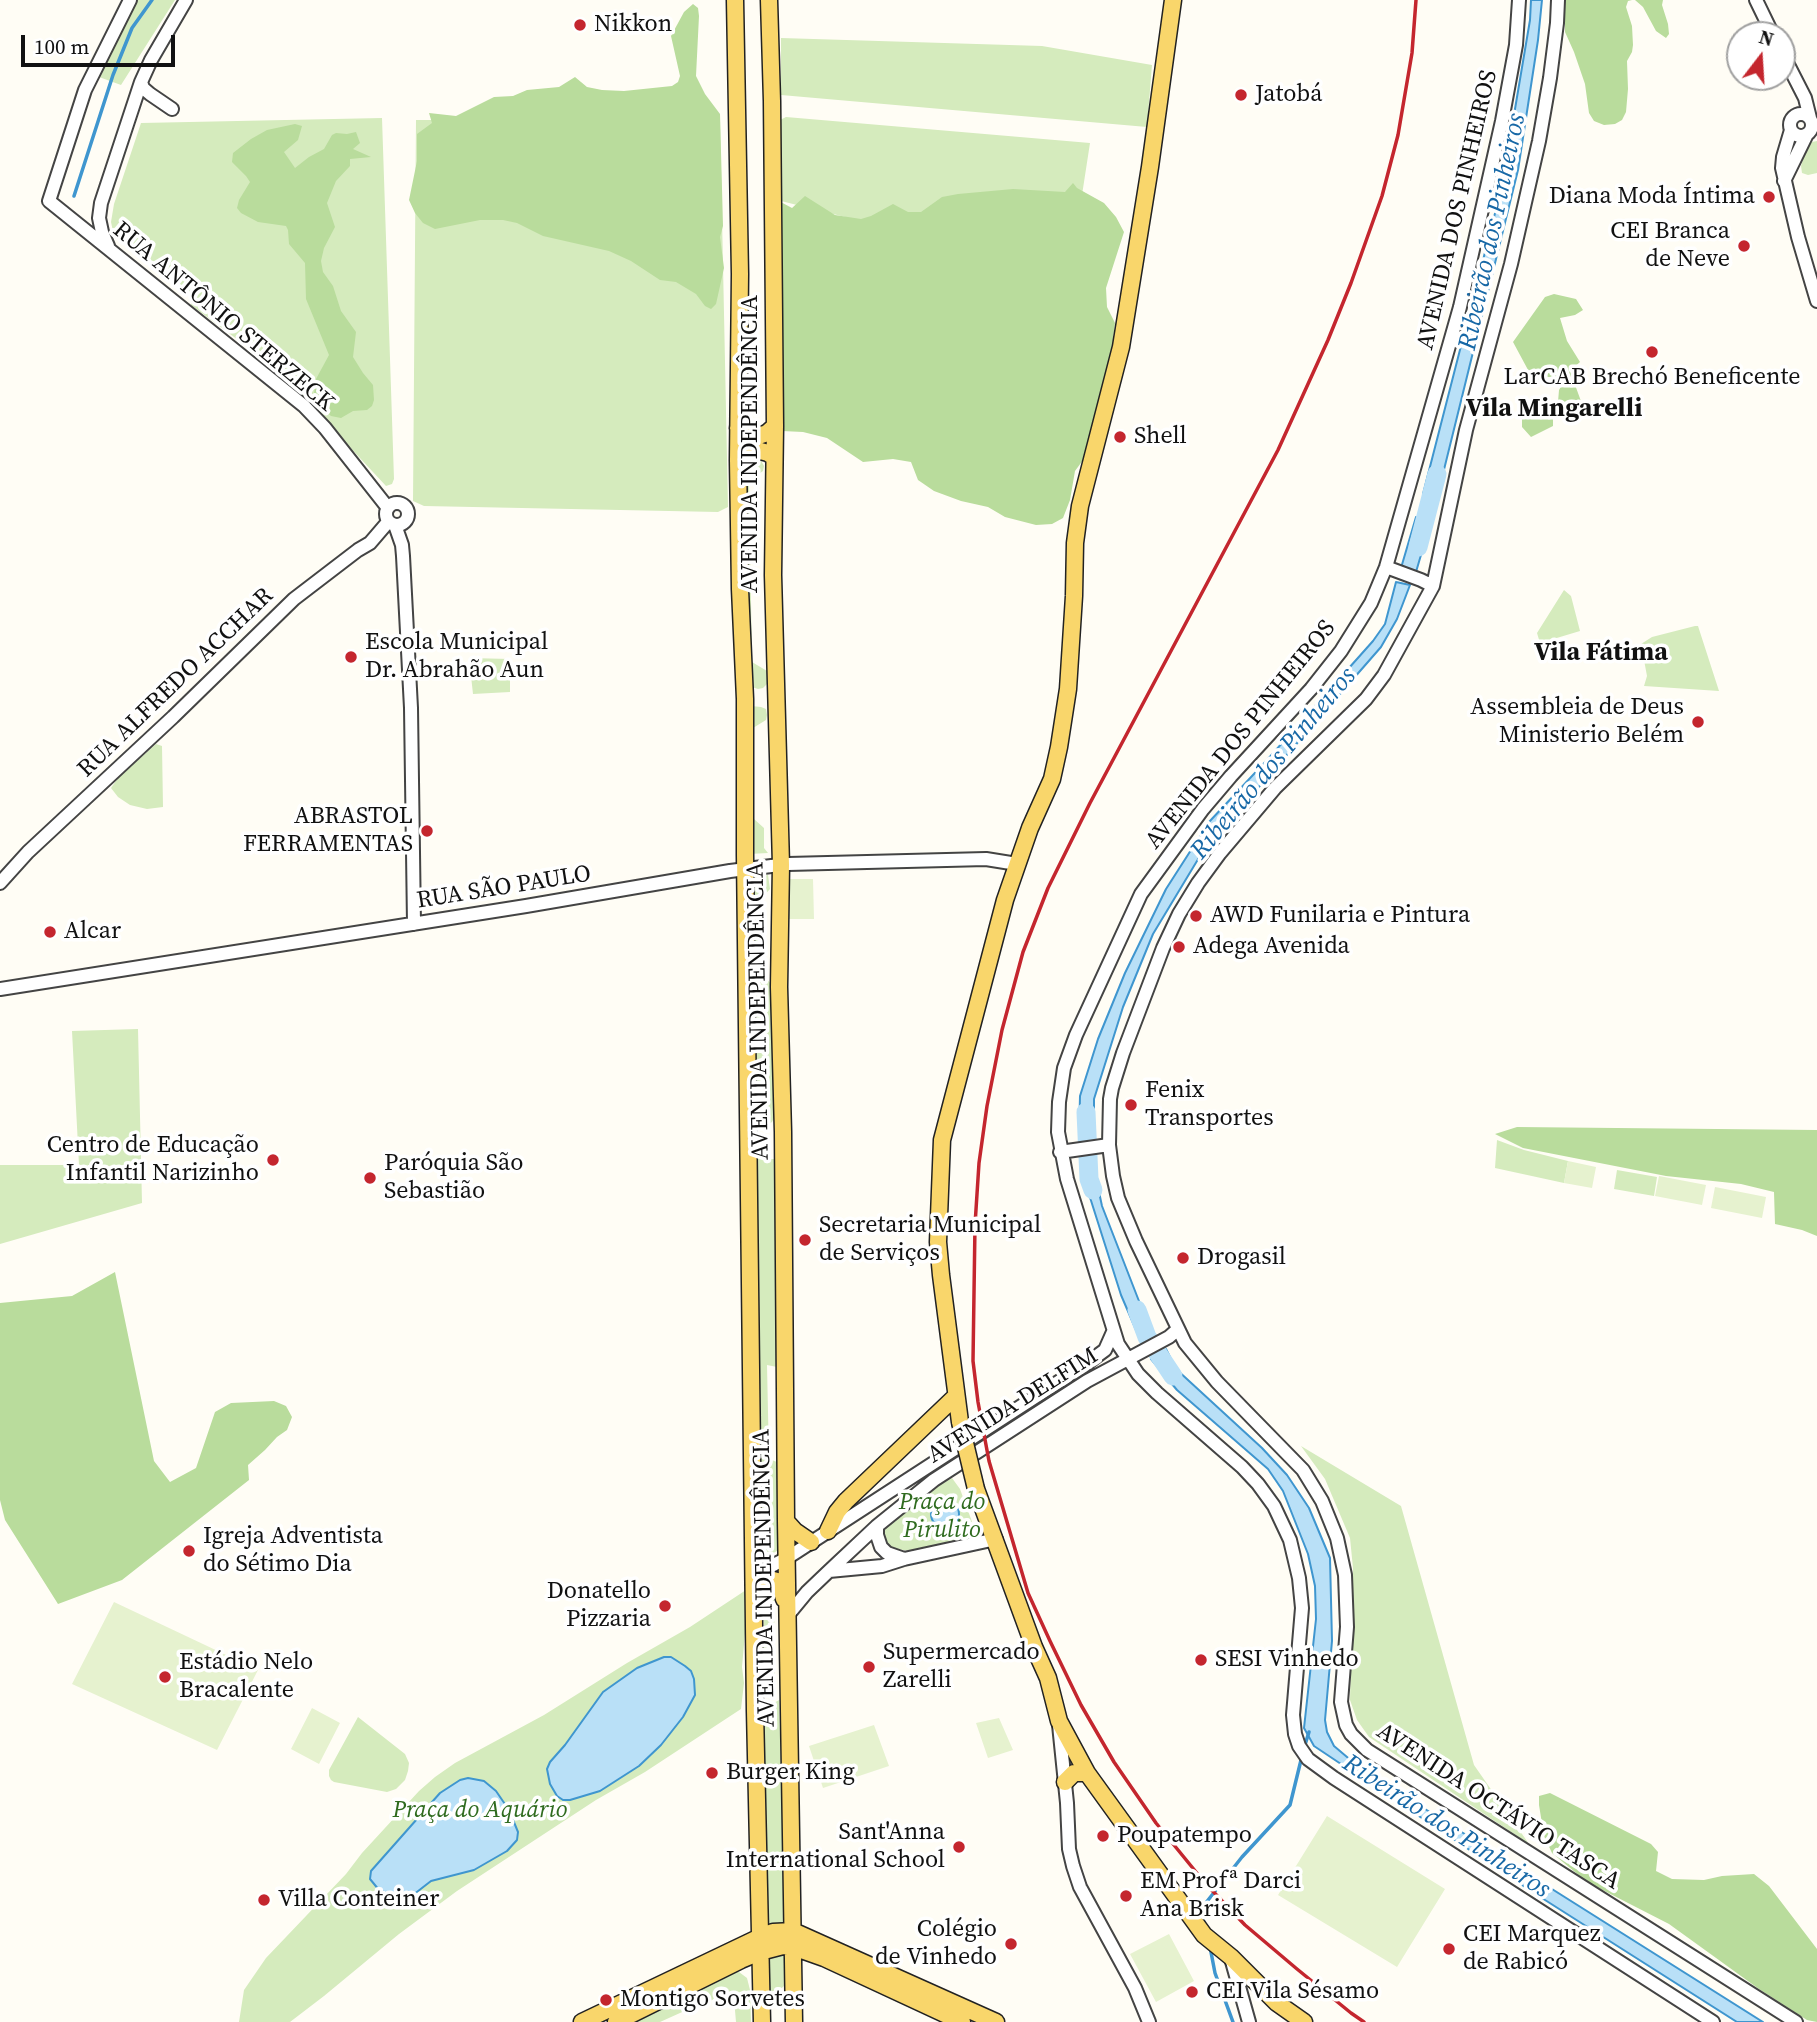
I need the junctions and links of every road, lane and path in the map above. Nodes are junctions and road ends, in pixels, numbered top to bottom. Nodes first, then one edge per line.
1 (130, 0) edge
2 (186, 0) edge
3 (735, 0) edge
4 (769, 0) edge
5 (1173, 0) edge
6 (1519, 0) edge
7 (1558, 0) edge
8 (1756, 0) edge
9 (1766, 21) edge
10 (141, 82) junction
11 (1796, 83) joint
12 (172, 109) dead end
13 (1810, 118) junction
14 (1793, 123) junction
15 (1807, 134) junction
16 (1784, 181) junction
17 (109, 249) junction
18 (1817, 301) edge
19 (775, 426) junction
20 (738, 428) junction
21 (775, 457) junction
22 (738, 460) junction
23 (388, 508) junction
24 (397, 523) junction
25 (1392, 568) junction
26 (1427, 583) junction
27 (1017, 863) junction
28 (780, 865) junction
29 (746, 869) junction
30 (0, 883) edge
31 (414, 924) junction
32 (0, 989) edge
33 (1110, 1145) junction
34 (1063, 1152) junction
35 (1113, 1332) junction
36 (1173, 1333) junction
37 (1133, 1357) junction
38 (956, 1396) junction
39 (786, 1521) junction
40 (877, 1526) junction
41 (828, 1531) junction
42 (996, 1539) junction
43 (811, 1542) junction
44 (787, 1558) junction
45 (904, 1559) junction
46 (829, 1570) junction
47 (754, 1575) junction
48 (788, 1615) junction
49 (1059, 1721) junction
50 (1087, 1773) junction
51 (1065, 1782) junction
52 (793, 1939) junction
53 (760, 1944) junction
54 (1231, 1957) junction
55 (963, 2017) edge
56 (582, 2022) edge
57 (616, 2022) edge
58 (762, 2022) edge
59 (794, 2022) edge
60 (996, 2022) edge
61 (1149, 2022) edge
62 (1249, 2022) edge
63 (1304, 2022) edge
64 (1713, 2022) edge
65 (1796, 2022) edge

1 - 17 street, RUA ANTÔNIO STERZECK
2 - 10 street
3 - 20 main road, AVENIDA INDEPENDÊNCIA
4 - 19 main road, AVENIDA INDEPENDÊNCIA
5 - 27 main road
6 - 25 street, AVENIDA DOS PINHEIROS
7 - 26 street, AVENIDA OCTÁVIO TASCA
8 - 9 street
10 - 12 street
10 - 17 street
11 - 13 street
11 - 14 street
13 - 14 street
13 - 15 street
14 - 15 street
14 - 16 street
15 - 16 street
16 - 18 street
17 - 23 street, RUA ANTÔNIO STERZECK
19 - 20 main road
19 - 21 main road, AVENIDA INDEPENDÊNCIA
20 - 22 main road, AVENIDA INDEPENDÊNCIA
21 - 22 main road
21 - 28 main road, AVENIDA INDEPENDÊNCIA
22 - 29 main road, AVENIDA INDEPENDÊNCIA
23 - 24 street
23 - 24 street
24 - 30 street, RUA ALFREDO ACCHAR
24 - 31 street
25 - 26 street
25 - 34 street, AVENIDA DOS PINHEIROS
26 - 33 street, AVENIDA OCTÁVIO TASCA
27 - 28 street, RUA SÃO PAULO
27 - 38 main road
28 - 29 street, RUA SÃO PAULO
28 - 39 main road, AVENIDA INDEPENDÊNCIA
29 - 31 street, RUA SÃO PAULO
29 - 47 main road, AVENIDA INDEPENDÊNCIA
31 - 32 street, RUA SÃO PAULO
33 - 34 street
33 - 36 street, AVENIDA OCTÁVIO TASCA
34 - 35 street, AVENIDA DOS PINHEIROS
35 - 37 street, AVENIDA DOS PINHEIROS
35 - 41 street, AVENIDA DELFIM
36 - 37 street, AVENIDA DELFIM
36 - 65 street, AVENIDA OCTÁVIO TASCA
37 - 40 street, AVENIDA DELFIM
37 - 64 street, AVENIDA DOS PINHEIROS
38 - 41 main road
38 - 42 main road, bridge
39 - 43 main road
39 - 44 main road, AVENIDA INDEPENDÊNCIA
40 - 45 street
40 - 46 street, AVENIDA DELFIM
41 - 43 street, AVENIDA DELFIM
42 - 45 street
42 - 49 main road
43 - 44 street, AVENIDA DELFIM
44 - 47 street, AVENIDA DELFIM
44 - 48 main road, AVENIDA INDEPENDÊNCIA
45 - 46 street
46 - 48 street, AVENIDA DELFIM
47 - 48 main road
47 - 53 main road, AVENIDA INDEPENDÊNCIA
48 - 52 main road, AVENIDA INDEPENDÊNCIA
49 - 50 main road
49 - 51 street
50 - 51 main road
50 - 54 main road
51 - 61 street
52 - 53 main road
52 - 55 main road
52 - 59 main road, AVENIDA INDEPENDÊNCIA
53 - 56 main road
53 - 57 main road
53 - 58 main road, AVENIDA INDEPENDÊNCIA
54 - 62 street
54 - 63 main road
55 - 60 main road

